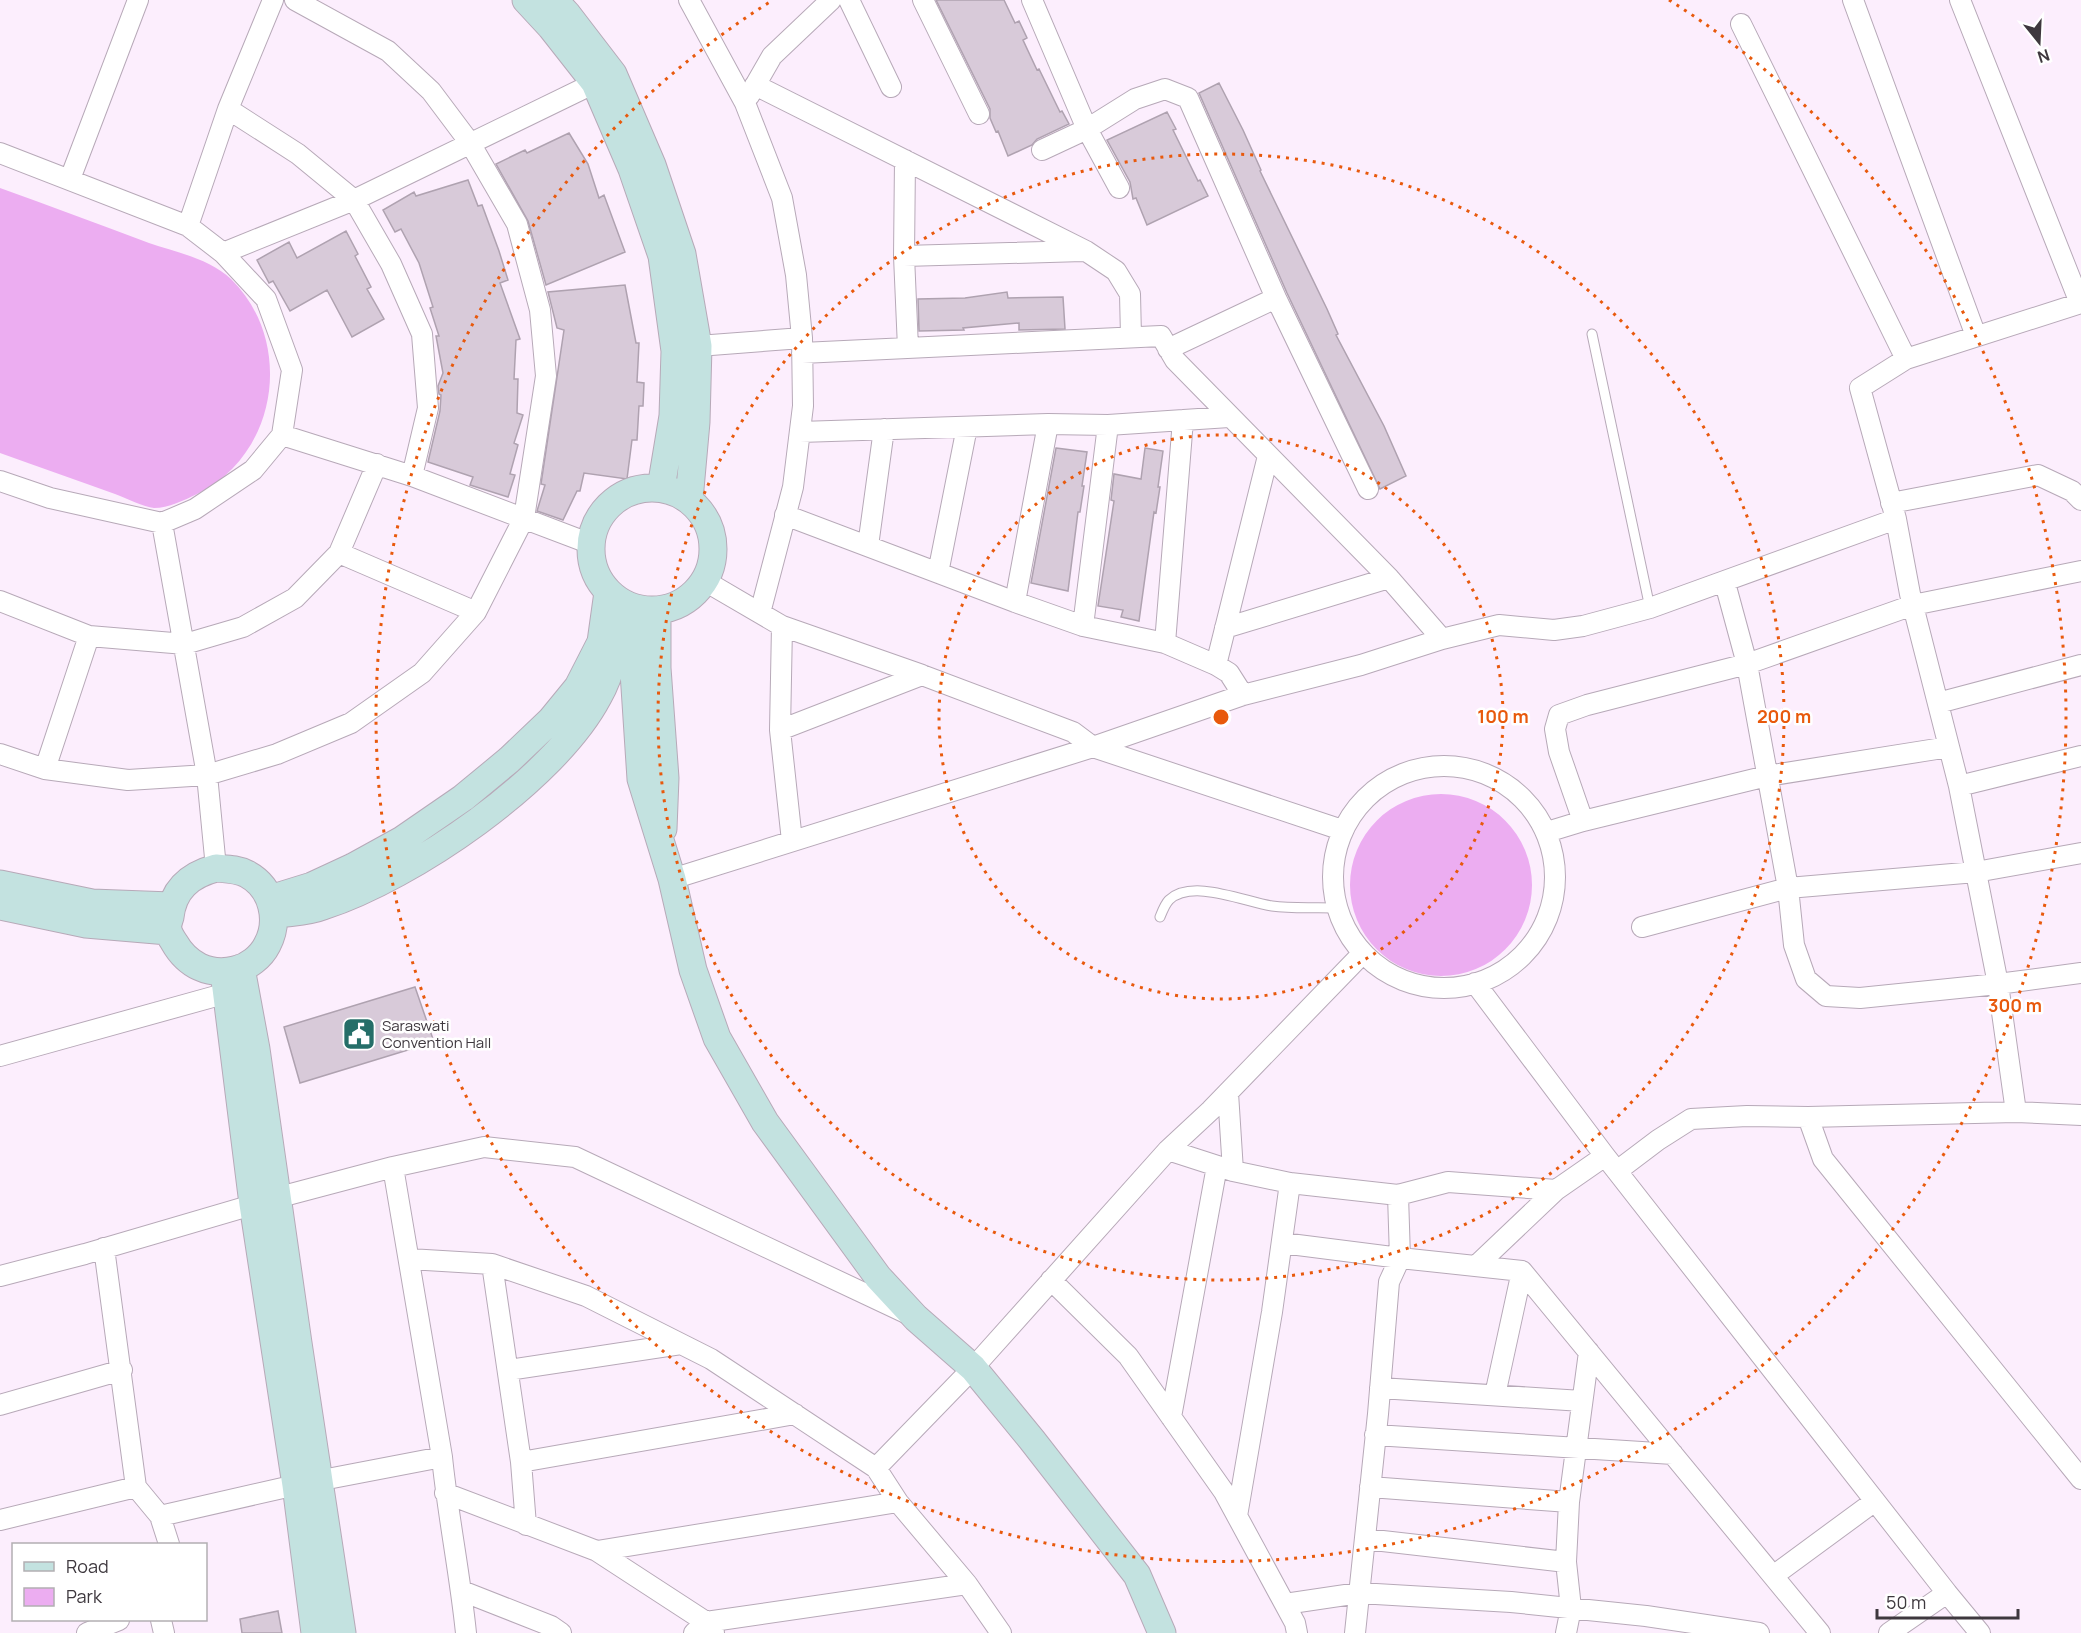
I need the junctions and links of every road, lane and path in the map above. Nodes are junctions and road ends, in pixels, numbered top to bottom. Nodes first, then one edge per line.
1 (138, 0) edge
2 (273, 0) edge
3 (295, 0) edge
4 (526, 0) edge
5 (554, 0) edge
6 (689, 0) edge
7 (828, 0) edge
8 (849, 0) edge
9 (923, 0) edge
10 (1032, 0) edge
11 (1853, 0) edge
12 (1960, 0) edge
13 (1741, 24) dead end
14 (604, 78) junction
15 (755, 85) junction
16 (891, 87) dead end
17 (745, 103) junction
18 (228, 109) junction
19 (980, 114) dead end
20 (1087, 129) junction
21 (470, 143) junction
22 (1042, 150) dead end
23 (0, 153) edge
24 (905, 160) junction
25 (70, 179) junction
26 (1119, 188) dead end
27 (354, 200) junction
28 (188, 226) junction
29 (1086, 251) junction
30 (224, 253) junction
31 (904, 256) junction
32 (1276, 298) junction
33 (2081, 303) edge
34 (1592, 334) dead end
35 (1976, 336) junction
36 (1131, 338) junction
37 (698, 346) junction
38 (802, 346) junction
39 (908, 348) junction
40 (1168, 349) junction
41 (1906, 359) junction
42 (1229, 417) junction
43 (1183, 420) junction
44 (1048, 424) junction
45 (1108, 425) junction
46 (967, 427) junction
47 (884, 429) junction
48 (800, 432) junction
49 (282, 435) junction
50 (1268, 456) junction
51 (377, 464) junction
52 (412, 476) junction
53 (0, 481) edge
54 (661, 488) junction
55 (1368, 489) dead end
56 (689, 500) junction
57 (2081, 500) edge
58 (1894, 511) junction
59 (785, 515) junction
60 (524, 518) junction
61 (162, 523) junction
62 (591, 544) junction
63 (868, 546) junction
64 (339, 553) junction
65 (2081, 571) edge
66 (938, 573) junction
67 (1389, 578) junction
68 (705, 581) junction
69 (1725, 582) junction
70 (0, 601) edge
71 (1015, 602) junction
72 (631, 603) junction
73 (1913, 605) junction
74 (1650, 608) junction
75 (476, 612) junction
76 (760, 613) junction
77 (782, 626) junction
78 (1083, 626) junction
79 (1225, 628) junction
80 (89, 636) junction
81 (1442, 639) junction
82 (1165, 643) junction
83 (185, 644) junction
84 (1747, 664) junction
85 (1216, 665) junction
86 (2081, 665) edge
87 (922, 675) junction
88 (1243, 695) junction
89 (1938, 703) junction
90 (780, 730) junction
91 (1093, 747) junction
92 (1949, 747) junction
93 (0, 754) edge
94 (2081, 756) edge
95 (45, 769) junction
96 (207, 775) junction
97 (1767, 776) junction
98 (1959, 786) junction
99 (1583, 821) junction
100 (1342, 830) junction
101 (1547, 832) junction
102 (792, 841) junction
103 (2081, 853) edge
104 (216, 868) junction
105 (1976, 872) junction
106 (672, 879) junction
107 (0, 884) edge
108 (1788, 888) junction
109 (0, 906) edge
110 (272, 907) junction
111 (1337, 908) junction
112 (1160, 916) dead end
113 (169, 918) junction
114 (1642, 927) dead end
115 (1363, 953) junction
116 (2081, 973) edge
117 (231, 978) junction
118 (1475, 984) junction
119 (1998, 984) junction
120 (0, 1056) edge
121 (1228, 1093) junction
122 (2016, 1112) junction
123 (2081, 1115) edge
124 (1808, 1117) junction
125 (1168, 1150) junction
126 (1611, 1164) junction
127 (393, 1167) junction
128 (1225, 1168) junction
129 (1290, 1183) junction
130 (1556, 1190) junction
131 (1398, 1195) junction
132 (265, 1201) junction
133 (1282, 1243) junction
134 (104, 1248) junction
135 (1400, 1258) junction
136 (410, 1259) junction
137 (492, 1264) junction
138 (1476, 1266) junction
139 (1522, 1271) junction
140 (0, 1276) edge
141 (1051, 1280) junction
142 (916, 1318) junction
143 (681, 1344) junction
144 (1588, 1352) junction
145 (973, 1368) junction
146 (122, 1370) junction
147 (508, 1370) junction
148 (1380, 1388) junction
149 (1495, 1395) junction
150 (1582, 1401) junction
151 (0, 1405) edge
152 (795, 1414) junction
153 (1171, 1417) junction
154 (1376, 1435) junction
155 (1576, 1448) junction
156 (1673, 1454) junction
157 (442, 1457) junction
158 (521, 1462) junction
159 (876, 1468) junction
160 (2081, 1479) edge
161 (307, 1483) junction
162 (136, 1487) junction
163 (1370, 1487) junction
164 (446, 1493) junction
165 (1875, 1501) junction
166 (898, 1502) junction
167 (1569, 1502) junction
168 (160, 1516) junction
169 (1237, 1516) junction
170 (0, 1520) edge
171 (526, 1525) junction
172 (1365, 1539) junction
173 (168, 1543) edge
174 (597, 1551) junction
175 (1566, 1562) junction
176 (1773, 1576) junction
177 (967, 1584) junction
178 (462, 1591) junction
179 (1359, 1593) junction
180 (1947, 1593) junction
181 (1285, 1604) junction
182 (1571, 1608) junction
183 (117, 1621) edge
184 (705, 1629) edge
185 (87, 1633) edge
186 (315, 1633) edge
187 (342, 1633) edge
188 (466, 1633) edge
189 (561, 1633) edge
190 (1001, 1633) edge
191 (1162, 1633) edge
192 (1297, 1633) edge
193 (1354, 1633) edge
194 (1566, 1633) edge
195 (1759, 1633) edge
196 (1820, 1633) edge
197 (1889, 1633) edge
198 (1980, 1633) edge

1 - 25 street
2 - 18 street
3 - 21 street
4 - 14 street
5 - 14 street
6 - 17 street
7 - 15 street
8 - 16 street
9 - 19 street
10 - 20 street
11 - 35 street
12 - 33 street
13 - 41 street
14 - 21 street
14 - 37 street
14 - 54 street
15 - 17 street
15 - 24 street
17 - 38 street
18 - 27 street
18 - 28 street
20 - 22 street
20 - 26 street
20 - 32 street
21 - 27 street
21 - 60 street
23 - 25 street
24 - 29 street
24 - 31 street
25 - 28 street
27 - 30 street
27 - 52 street
28 - 30 street
29 - 31 street
29 - 36 street
30 - 49 street
31 - 39 street
32 - 40 street
32 - 55 street
33 - 35 street
34 - 74 lane
35 - 41 street
36 - 39 street
36 - 40 street
37 - 38 street
37 - 56 street
38 - 39 street
38 - 48 street
40 - 42 street
41 - 58 street
42 - 43 street
42 - 50 street
43 - 45 street
43 - 82 street
44 - 45 street
44 - 46 street
44 - 71 street
45 - 78 street
46 - 47 street
46 - 66 street
47 - 48 street
47 - 63 street
48 - 59 street
49 - 51 street
49 - 61 street
50 - 67 street
50 - 79 street
51 - 52 street
51 - 64 street
52 - 60 street
53 - 61 street
54 - 56 street
54 - 62 street
56 - 68 street
57 - 58 street
58 - 69 street
58 - 73 street
59 - 63 street
59 - 76 street
60 - 62 street
60 - 75 street
61 - 83 street
62 - 72 street
63 - 66 street
64 - 75 street
64 - 83 street
65 - 73 street
66 - 71 street
67 - 79 street
67 - 81 street
68 - 72 street
68 - 76 street
69 - 74 street
69 - 84 street
70 - 80 street
71 - 78 street
72 - 106 street
72 - 110 street
73 - 84 street
73 - 89 street
74 - 81 street
75 - 96 street
76 - 77 street
77 - 87 street
77 - 90 street
78 - 82 street
79 - 85 street
80 - 83 street
80 - 95 street
81 - 88 street
82 - 85 street
83 - 96 street
84 - 97 street
84 - 99 street
85 - 88 street
86 - 89 street
87 - 90 street
87 - 91 street
88 - 91 street
89 - 92 street
90 - 102 street
91 - 100 street
91 - 102 street
92 - 97 street
92 - 98 street
93 - 95 street
94 - 98 street
95 - 96 street
96 - 104 street
97 - 99 street
97 - 108 street
98 - 105 street
99 - 101 street
100 - 101 street
100 - 111 street
101 - 118 street
102 - 106 street
103 - 105 street
104 - 110 street
104 - 113 street
105 - 108 street
105 - 119 street
106 - 142 street
107 - 113 street
108 - 114 street
108 - 119 street
109 - 113 street
110 - 117 street
111 - 112 lane
111 - 115 street
113 - 117 street
115 - 118 street
115 - 121 street
116 - 119 street
117 - 120 street
117 - 132 street
118 - 126 street
119 - 122 street
121 - 125 street
121 - 128 street
122 - 123 street
122 - 124 street
124 - 126 street
124 - 160 street
125 - 128 street
125 - 141 street
126 - 130 street
126 - 165 street
127 - 132 street
127 - 136 street
127 - 142 street
128 - 129 street
128 - 153 street
129 - 131 street
129 - 133 street
130 - 131 street
130 - 138 street
131 - 135 street
132 - 134 street
132 - 161 street
133 - 135 street
133 - 169 street
134 - 140 street
134 - 146 street
135 - 138 street
135 - 148 street
136 - 137 street
136 - 157 street
137 - 143 street
137 - 147 street
138 - 139 street
139 - 144 street
139 - 149 street
141 - 145 street
141 - 153 street
142 - 145 street
143 - 147 street
143 - 152 street
144 - 150 street
144 - 156 street
145 - 159 street
145 - 191 street
146 - 151 street
146 - 162 street
147 - 158 street
148 - 149 street
148 - 154 street
149 - 150 street
150 - 155 street
152 - 158 street
152 - 159 street
153 - 169 street
154 - 155 street
154 - 163 street
155 - 156 street
155 - 167 street
156 - 176 street
157 - 161 street
157 - 164 street
158 - 171 street
159 - 166 street
161 - 168 street
161 - 186 street
161 - 187 street
162 - 168 street
162 - 170 street
163 - 167 street
163 - 172 street
164 - 171 street
164 - 178 street
165 - 176 street
165 - 180 street
166 - 174 street
166 - 177 street
167 - 175 street
168 - 173 street
169 - 181 street
171 - 174 street
172 - 175 street
172 - 179 street
174 - 184 street
175 - 182 street
176 - 196 street
177 - 184 street
177 - 190 street
178 - 188 street
178 - 189 street
179 - 181 street
179 - 182 street
179 - 193 street
180 - 197 street
180 - 198 street
181 - 192 street
182 - 194 street
182 - 195 street
183 - 185 street

